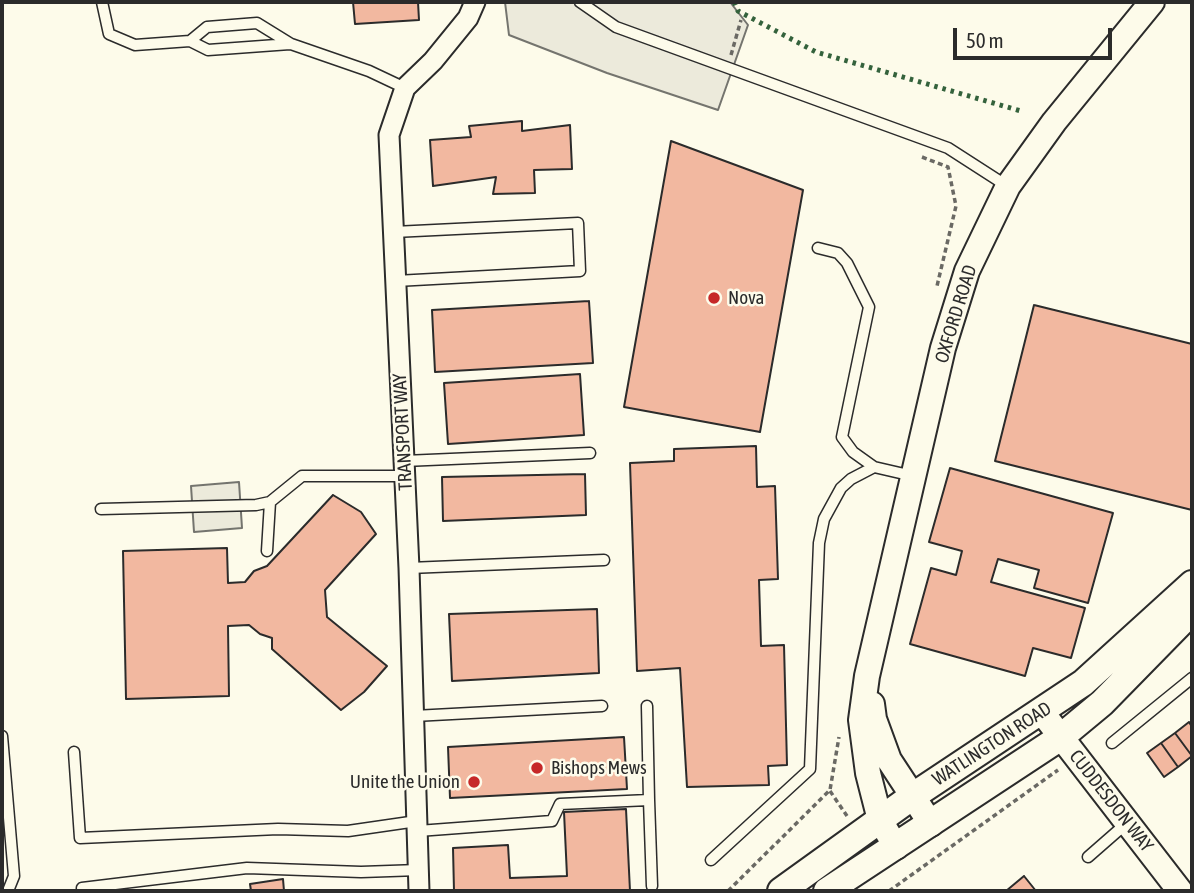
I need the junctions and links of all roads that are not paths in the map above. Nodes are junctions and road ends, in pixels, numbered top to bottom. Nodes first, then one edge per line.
1 (102, 2) edge
2 (475, 2) edge
3 (580, 2) edge
4 (1152, 2) edge
5 (190, 41) junction
6 (290, 44) junction
7 (405, 88) junction
8 (1008, 187) junction
9 (394, 232) junction
10 (818, 248) dead end
11 (396, 281) junction
12 (590, 453) dead end
13 (874, 467) junction
14 (404, 468) junction
15 (914, 476) junction
16 (270, 502) junction
17 (101, 509) dead end
18 (267, 551) dead end
19 (604, 560) dead end
20 (409, 568) junction
21 (1192, 584) edge
22 (1192, 611) edge
23 (867, 676) junction
24 (1192, 678) edge
25 (602, 705) dead end
26 (647, 706) dead end
27 (1041, 711) junction
28 (414, 716) junction
29 (2, 736) edge
30 (1061, 737) junction
31 (1112, 743) dead end
32 (74, 752) dead end
33 (913, 796) junction
34 (649, 800) junction
35 (880, 820) junction
36 (1128, 822) junction
37 (931, 824) junction
38 (417, 826) junction
39 (896, 847) junction
40 (1088, 857) dead end
41 (711, 860) dead end
42 (419, 870) junction
43 (652, 886) dead end
44 (82, 888) dead end
45 (8, 891) edge
46 (419, 891) edge
47 (781, 891) edge
48 (827, 891) edge
49 (1180, 891) edge

1 - 5 lane
2 - 7 street, TRANSPORT WAY
3 - 8 lane
4 - 8 street, OXFORD ROAD
5 - 6 lane
5 - 6 lane
6 - 7 lane
7 - 9 street, TRANSPORT WAY
8 - 15 street, OXFORD ROAD
9 - 11 street, TRANSPORT WAY
9 - 11 lane
10 - 13 lane
11 - 14 street, TRANSPORT WAY
12 - 14 lane
13 - 15 lane
13 - 41 lane
14 - 16 lane
14 - 20 street, TRANSPORT WAY
15 - 23 street, OXFORD ROAD
16 - 17 lane
16 - 18 lane
19 - 20 lane
20 - 28 street, TRANSPORT WAY
21 - 27 main road, WATLINGTON ROAD
22 - 30 main road, WATLINGTON ROAD
23 - 33 street, OXFORD ROAD
23 - 35 street, OXFORD ROAD
24 - 31 lane
25 - 28 lane
26 - 34 lane
27 - 30 street, CUDDESDON WAY
27 - 33 main road, WATLINGTON ROAD
28 - 38 street, TRANSPORT WAY
29 - 45 lane
30 - 36 street, CUDDESDON WAY
30 - 37 main road, WATLINGTON ROAD
32 - 38 lane
33 - 35 main road, WATLINGTON ROAD
33 - 37 street, OXFORD ROAD
34 - 38 lane
34 - 43 lane
35 - 39 street, OXFORD ROAD
35 - 47 main road, WATLINGTON ROAD
36 - 40 lane
36 - 49 street, CUDDESDON WAY
37 - 39 main road, WATLINGTON ROAD
38 - 42 street, TRANSPORT WAY
39 - 48 main road, WATLINGTON ROAD
42 - 44 lane
42 - 46 street, TRANSPORT WAY

